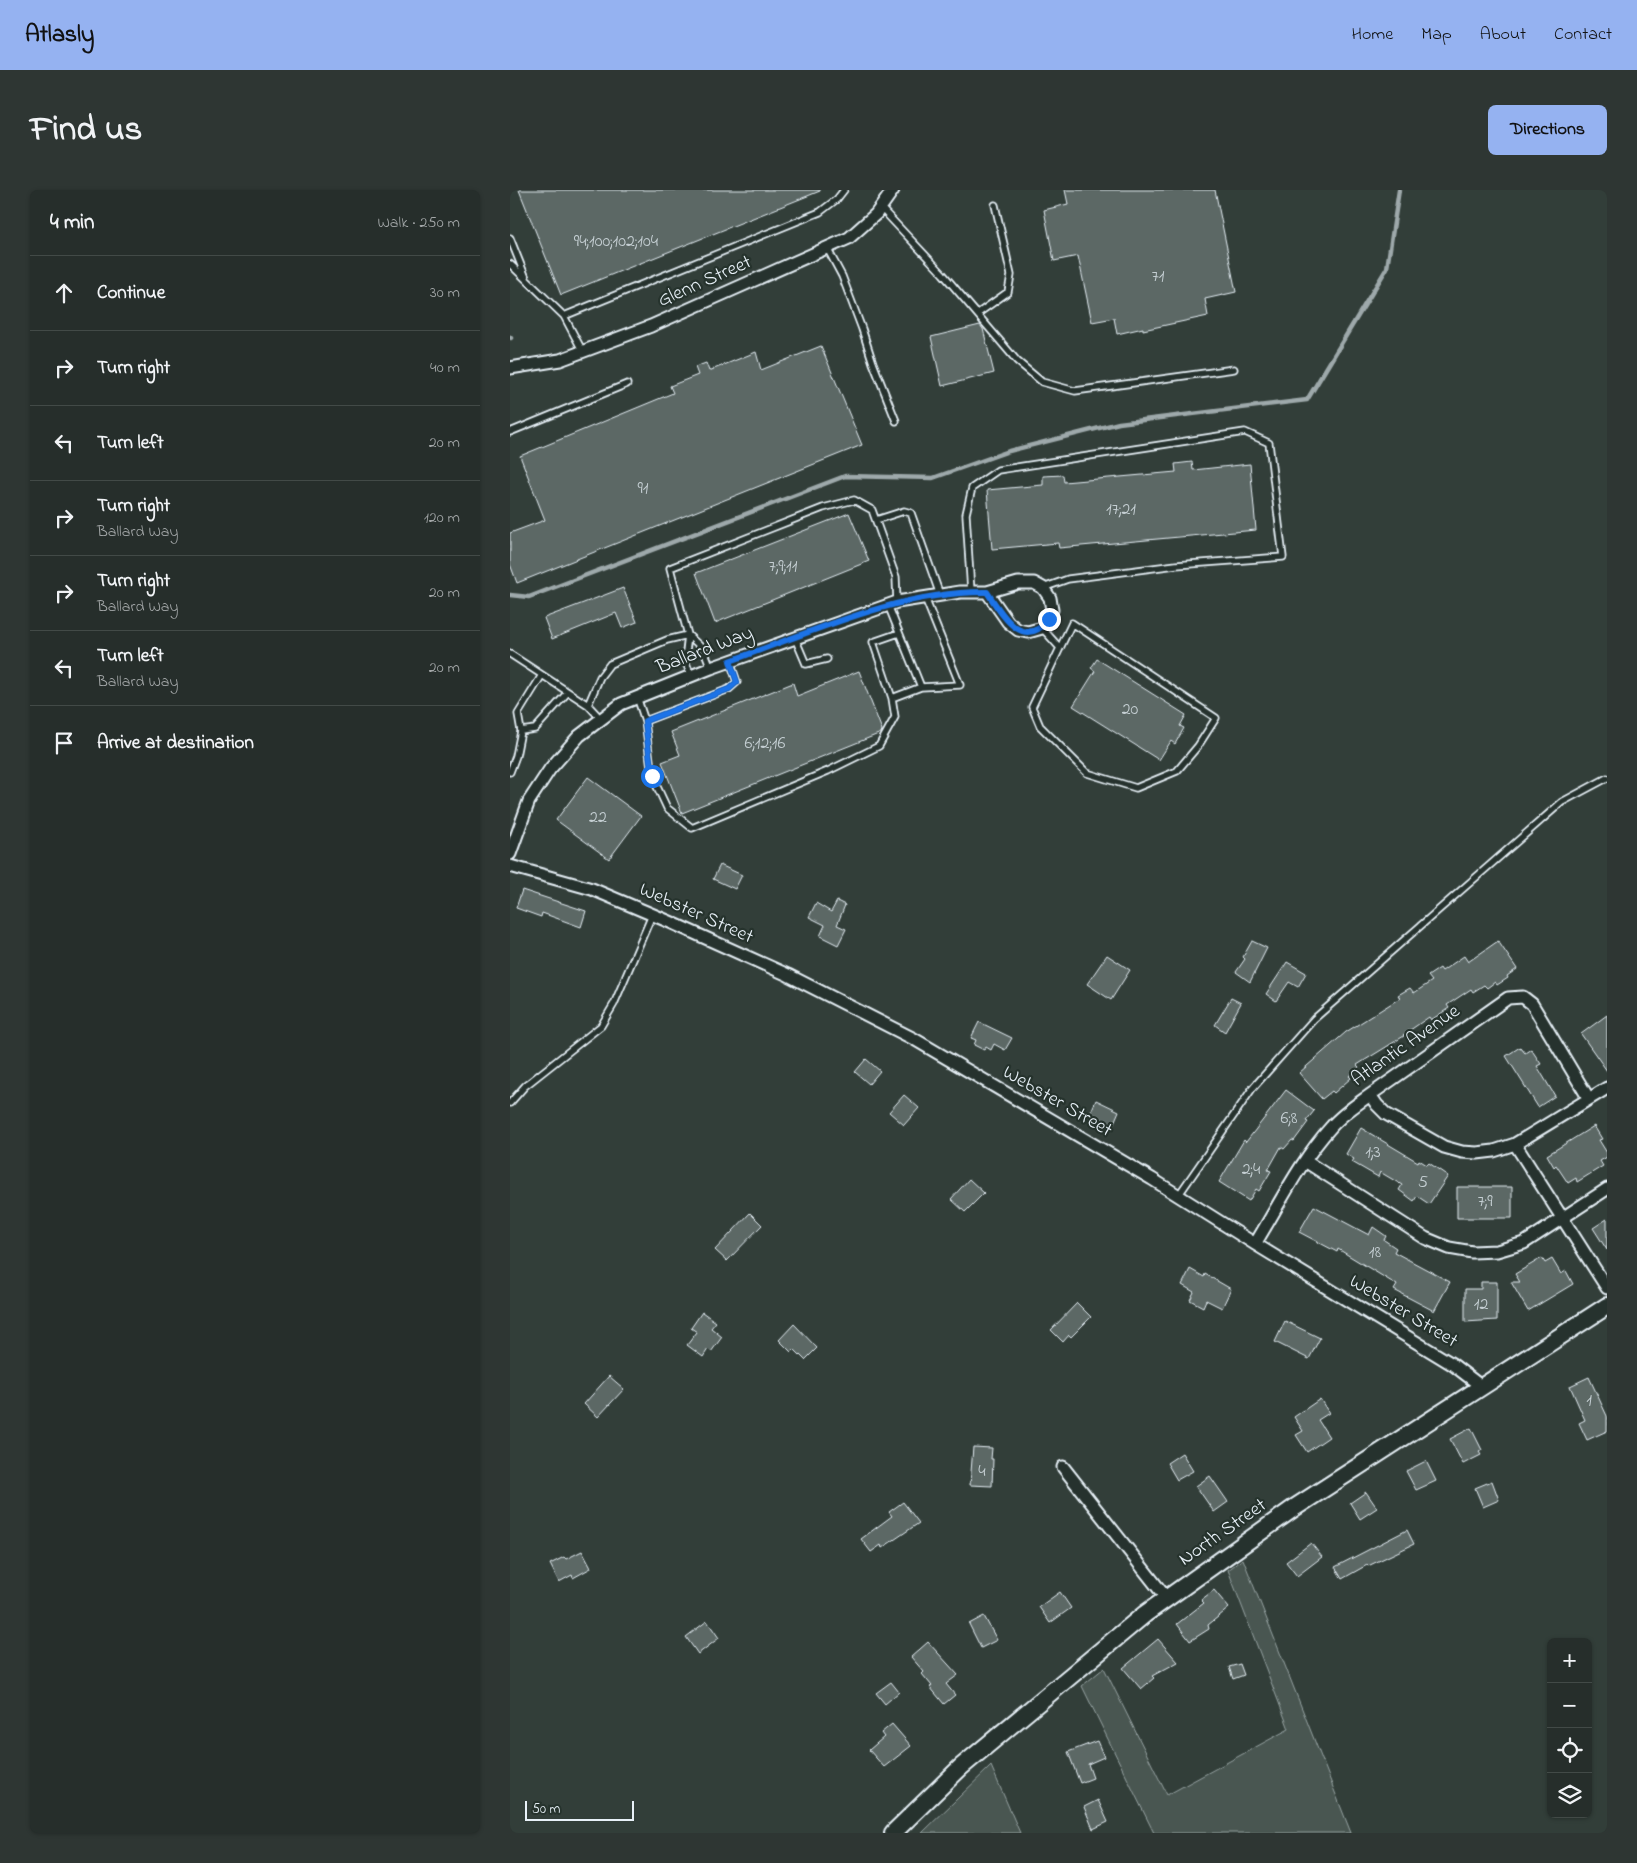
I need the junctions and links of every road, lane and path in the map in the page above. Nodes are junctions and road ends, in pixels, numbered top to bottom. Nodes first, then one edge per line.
1 (844, 190) edge
2 (893, 190) edge
3 (995, 205) dead end
4 (881, 208) junction
5 (510, 238) edge
6 (827, 248) junction
7 (510, 264) edge
8 (527, 280) junction
9 (977, 314) junction
10 (564, 316) junction
11 (583, 352) junction
12 (510, 368) edge
13 (1234, 369) dead end
14 (627, 384) dead end
15 (896, 421) dead end
16 (510, 432) edge
17 (876, 520) junction
18 (1043, 588) junction
19 (971, 592) junction
20 (987, 592) junction
21 (940, 595) junction
22 (925, 598) junction
23 (893, 604) junction
24 (1042, 628) junction
25 (900, 633) junction
26 (688, 635) junction
27 (795, 638) junction
28 (1060, 648) junction
29 (510, 654) edge
30 (827, 659) dead end
31 (730, 661) junction
32 (711, 668) junction
33 (542, 675) junction
34 (692, 676) junction
35 (921, 687) junction
36 (568, 692) junction
37 (637, 697) junction
38 (892, 698) junction
39 (588, 705) junction
40 (601, 719) junction
41 (645, 721) junction
42 (521, 731) junction
43 (510, 772) edge
44 (1607, 778) edge
45 (510, 854) edge
46 (510, 866) edge
47 (652, 915) junction
48 (1607, 1088) edge
49 (1370, 1095) junction
50 (1589, 1099) junction
51 (510, 1104) edge
52 (1514, 1144) junction
53 (1305, 1160) junction
54 (1607, 1189) edge
55 (1178, 1196) junction
56 (1562, 1218) junction
57 (1255, 1244) junction
58 (1607, 1288) edge
59 (1607, 1306) edge
60 (1482, 1387) junction
61 (1063, 1467) dead end
62 (1167, 1599) junction
63 (893, 1833) edge

1 - 10 lane
2 - 4 street, Glenn Street
3 - 9 lane
4 - 6 street, Glenn Street
4 - 9 lane
5 - 8 lane
6 - 11 street, Glenn Street
6 - 15 lane
7 - 8 lane
8 - 10 lane
9 - 13 lane
10 - 11 lane
11 - 12 street, Glenn Street
14 - 16 lane
17 - 21 lane
17 - 23 lane
17 - 26 lane
18 - 19 lane
18 - 20 street, Ballard Way
18 - 24 street
19 - 20 street, Ballard Way
19 - 21 street, Ballard Way
20 - 24 street
21 - 22 street, Ballard Way
22 - 23 street, Ballard Way
22 - 35 lane
23 - 25 lane
23 - 27 street, Ballard Way
24 - 28 lane
25 - 35 lane
25 - 38 lane
26 - 32 lane
26 - 34 lane
26 - 39 lane
27 - 30 lane
27 - 31 street, Ballard Way
28 - 28 lane
29 - 33 lane
31 - 32 street, Ballard Way
31 - 41 lane
32 - 34 street, Ballard Way
33 - 36 lane
33 - 42 lane
34 - 37 street, Ballard Way
35 - 38 lane
36 - 39 lane
36 - 42 lane
37 - 40 street, Ballard Way
37 - 41 lane
38 - 41 lane
39 - 40 lane
40 - 45 street, Ballard Way
42 - 43 lane
44 - 55 lane
46 - 47 street, Webster Street
47 - 51 lane
47 - 55 street, Webster Street
48 - 50 street
49 - 50 street, Atlantic Avenue
49 - 52 street
49 - 53 street, Atlantic Avenue
50 - 52 street
52 - 56 street
53 - 56 street
53 - 57 street, Atlantic Avenue
54 - 56 street
55 - 57 street, Webster Street
56 - 58 street
57 - 60 street, Webster Street
59 - 60 main road, North Street
60 - 62 main road, North Street
61 - 62 street
62 - 63 main road, North Street

